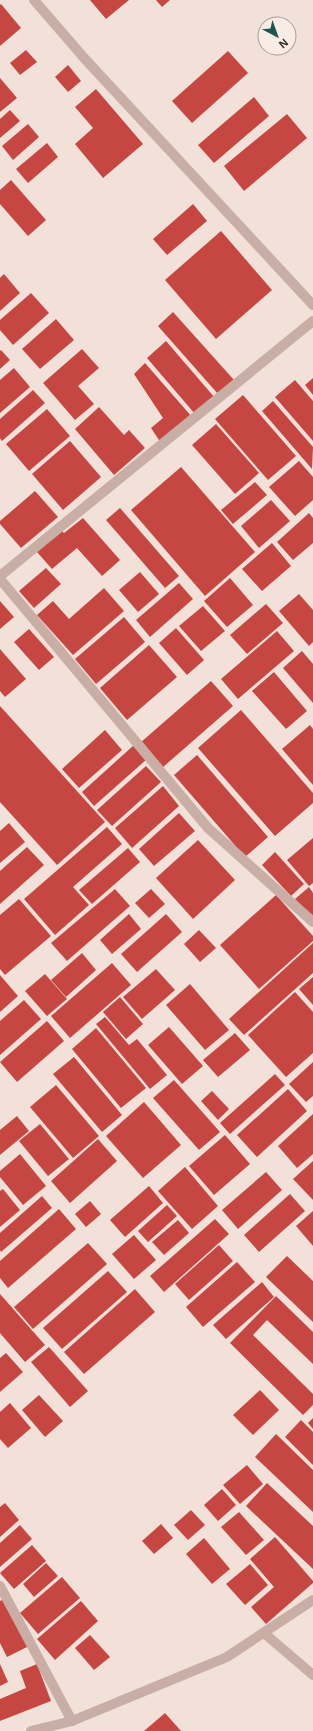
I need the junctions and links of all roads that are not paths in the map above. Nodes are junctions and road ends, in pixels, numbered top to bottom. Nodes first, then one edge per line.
1 (34, 0) edge
2 (313, 305) edge
3 (313, 321) edge
4 (0, 576) edge
5 (0, 579) edge
6 (313, 922) edge
7 (0, 1586) edge
8 (313, 1600) edge
9 (264, 1633) junction
10 (313, 1675) edge
11 (72, 1721) junction
12 (31, 1731) edge

1 - 2 street
3 - 4 street
5 - 6 street
7 - 11 street
8 - 9 street
9 - 10 street
9 - 11 street
11 - 12 street

